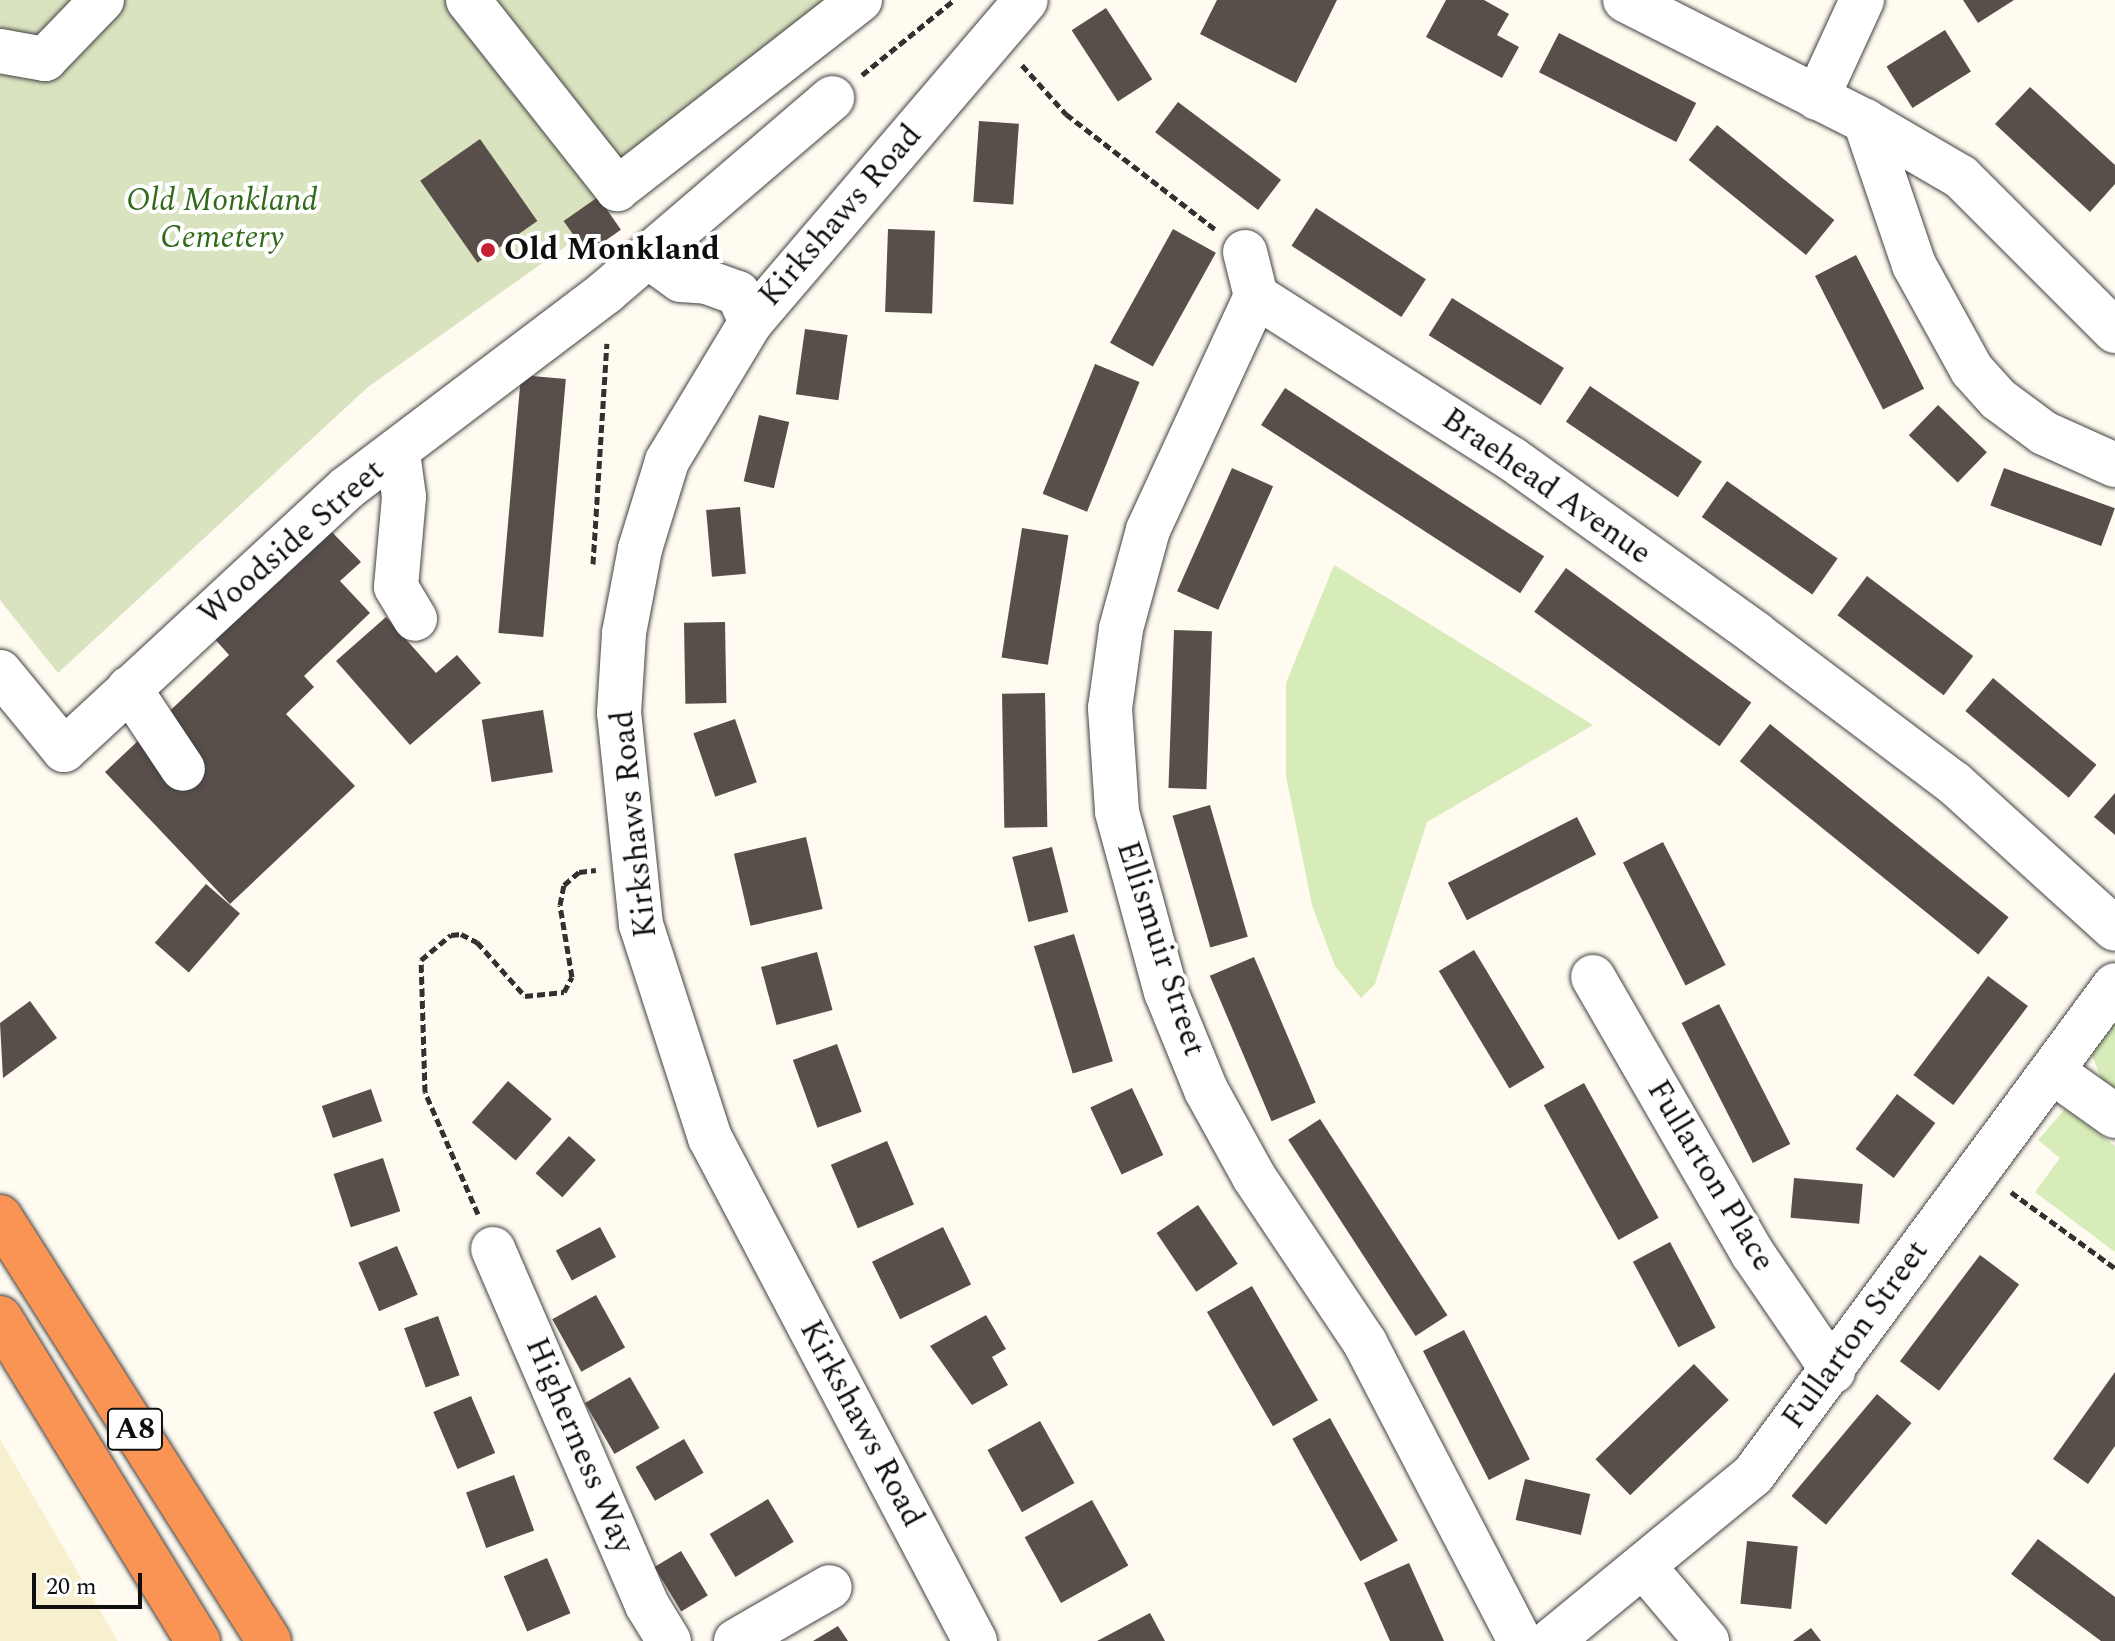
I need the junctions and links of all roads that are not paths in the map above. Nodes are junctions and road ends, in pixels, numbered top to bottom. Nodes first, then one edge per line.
1 (102, 0) edge
2 (468, 0) edge
3 (860, 0) edge
4 (1026, 0) edge
5 (1625, 0) edge
6 (1862, 0) edge
7 (0, 51) edge
8 (832, 98) road end
9 (1817, 98) junction
10 (1865, 121) junction
11 (1245, 252) road end
12 (649, 257) junction
13 (1256, 296) junction
14 (751, 322) junction
15 (2115, 331) edge
16 (398, 453) junction
17 (2115, 465) edge
18 (415, 619) dead end
19 (0, 672) edge
20 (129, 688) junction
21 (183, 769) dead end
22 (2115, 929) edge
23 (1593, 977) dead end
24 (2115, 985) edge
25 (2053, 1072) junction
26 (2115, 1116) edge
27 (0, 1217) edge
28 (493, 1249) road end
29 (0, 1318) edge
30 (1833, 1371) junction
31 (1645, 1568) junction
32 (830, 1587) dead end
33 (198, 1641) edge
34 (269, 1641) edge
35 (669, 1641) edge
36 (736, 1641) edge
37 (975, 1641) edge
38 (1520, 1641) edge
39 (1551, 1641) edge
40 (1707, 1641) edge

1 - 7 street
2 - 3 street
4 - 14 street, Kirkshaws Road
5 - 9 street
6 - 9 street
8 - 12 street, Woodside Street
9 - 10 street
10 - 15 street
10 - 17 street
11 - 13 street
12 - 14 street
12 - 16 street, Woodside Street
13 - 22 street, Braehead Avenue
13 - 38 street, Ellismuir Street
14 - 37 street, Kirkshaws Road
16 - 18 street
16 - 20 street, Woodside Street
19 - 20 street, Woodside Street
20 - 21 street
23 - 30 street, Fullarton Place
24 - 25 street, Fullarton Street
25 - 26 street
25 - 30 street, Fullarton Street
27 - 34 highway, A8
28 - 35 street, Higherness Way
29 - 33 highway, A8
30 - 31 street, Fullarton Street
31 - 39 street, Fullarton Street
31 - 40 street
32 - 36 street

